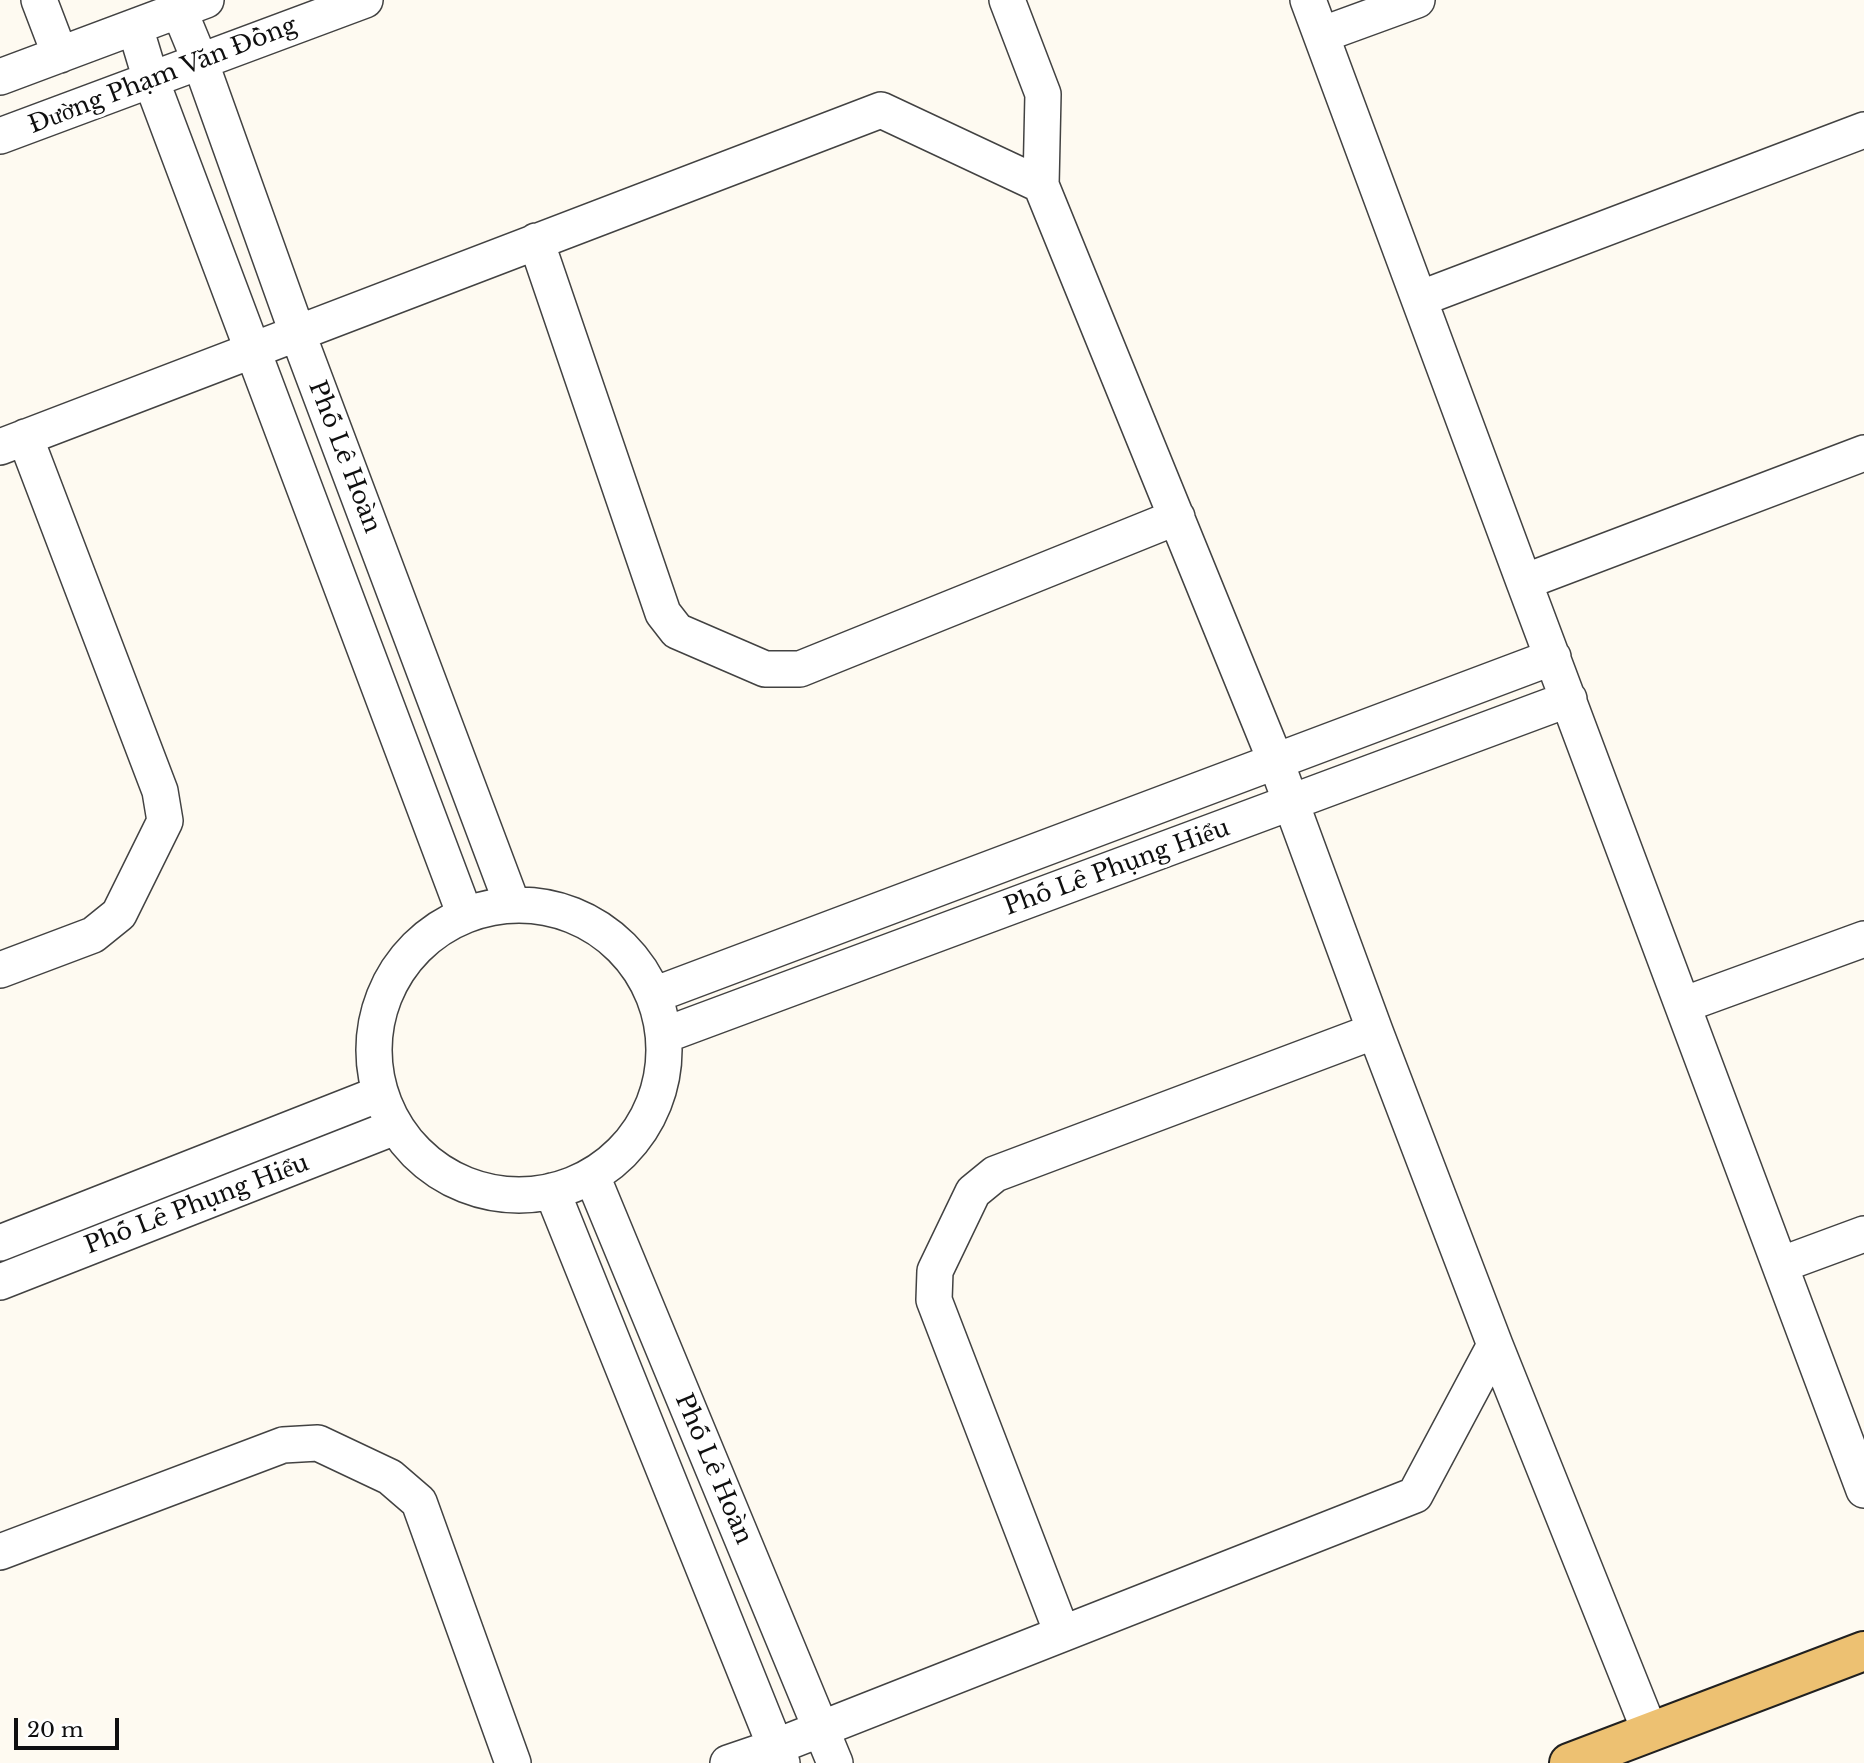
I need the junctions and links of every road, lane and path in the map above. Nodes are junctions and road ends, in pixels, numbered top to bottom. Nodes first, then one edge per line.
1 (39, 0) edge
2 (365, 0) edge
3 (1007, 0) edge
4 (1308, 0) edge
5 (1417, 0) edge
6 (192, 5) edge
7 (135, 27) junction
8 (1321, 35) junction
9 (60, 55) junction
10 (200, 61) junction
11 (0, 78) edge
12 (151, 80) junction
13 (1864, 130) edge
14 (0, 136) edge
15 (1041, 185) junction
16 (536, 240) junction
17 (1419, 299) junction
18 (298, 332) junction
19 (253, 349) junction
20 (12, 442) edge
21 (1864, 453) edge
22 (1177, 517) junction
23 (1524, 582) junction
24 (1553, 657) junction
25 (1569, 699) junction
26 (1276, 762) junction
27 (1292, 803) junction
28 (512, 904) junction
29 (466, 915) junction
30 (1864, 939) edge
31 (0, 971) edge
32 (654, 995) junction
33 (1683, 1005) junction
34 (1375, 1031) junction
35 (665, 1035) junction
36 (379, 1094) junction
37 (395, 1127) junction
38 (592, 1176) junction
39 (552, 1191) junction
40 (1864, 1234) edge
41 (0, 1243) edge
42 (1780, 1265) junction
43 (0, 1282) edge
44 (1495, 1345) junction
45 (1864, 1490) edge
46 (0, 1552) edge
47 (1062, 1633) junction
48 (1864, 1651) edge
49 (821, 1729) junction
50 (1650, 1732) junction
51 (779, 1755) edge
52 (513, 1763) edge
53 (728, 1763) edge
54 (835, 1763) edge
55 (1569, 1763) edge

1 - 9 street
2 - 10 street, Đường Phạm Văn Đồng
3 - 15 street
4 - 8 street
5 - 8 street
6 - 7 street
6 - 10 street, Phố Lê Hoàn
7 - 9 street
7 - 12 street, Phố Lê Hoàn
8 - 17 street
9 - 11 street
10 - 12 street, Đường Phạm Văn Đồng
10 - 18 street, Phố Lê Hoàn
12 - 14 street, Đường Phạm Văn Đồng
12 - 19 street, Phố Lê Hoàn
13 - 17 street
15 - 16 street
15 - 22 street
16 - 18 street
16 - 22 street
17 - 23 street
18 - 19 street
18 - 28 street, Phố Lê Hoàn
19 - 20 street
19 - 29 street, Phố Lê Hoàn
20 - 31 street
21 - 23 street
22 - 26 street
23 - 24 street
24 - 25 street
24 - 26 street, Phố Lê Phụng Hiểu
25 - 27 street, Phố Lê Phụng Hiểu
25 - 33 street
26 - 27 street
26 - 32 street, Phố Lê Phụng Hiểu
27 - 34 street
27 - 35 street, Phố Lê Phụng Hiểu
28 - 29 street
28 - 32 street
29 - 36 street
30 - 33 street
32 - 35 street
33 - 42 street
34 - 44 street
34 - 47 street
35 - 38 street
36 - 37 street
36 - 41 street, Phố Lê Phụng Hiểu
37 - 39 street
37 - 43 street, Phố Lê Phụng Hiểu
38 - 39 street
38 - 49 street, Phố Lê Hoàn
39 - 51 street, Phố Lê Hoàn
40 - 42 street
42 - 45 street
44 - 47 street
44 - 50 street
46 - 52 street
47 - 49 street
48 - 50 main road
49 - 51 street
49 - 54 street, Phố Lê Hoàn
50 - 55 main road
51 - 53 street

